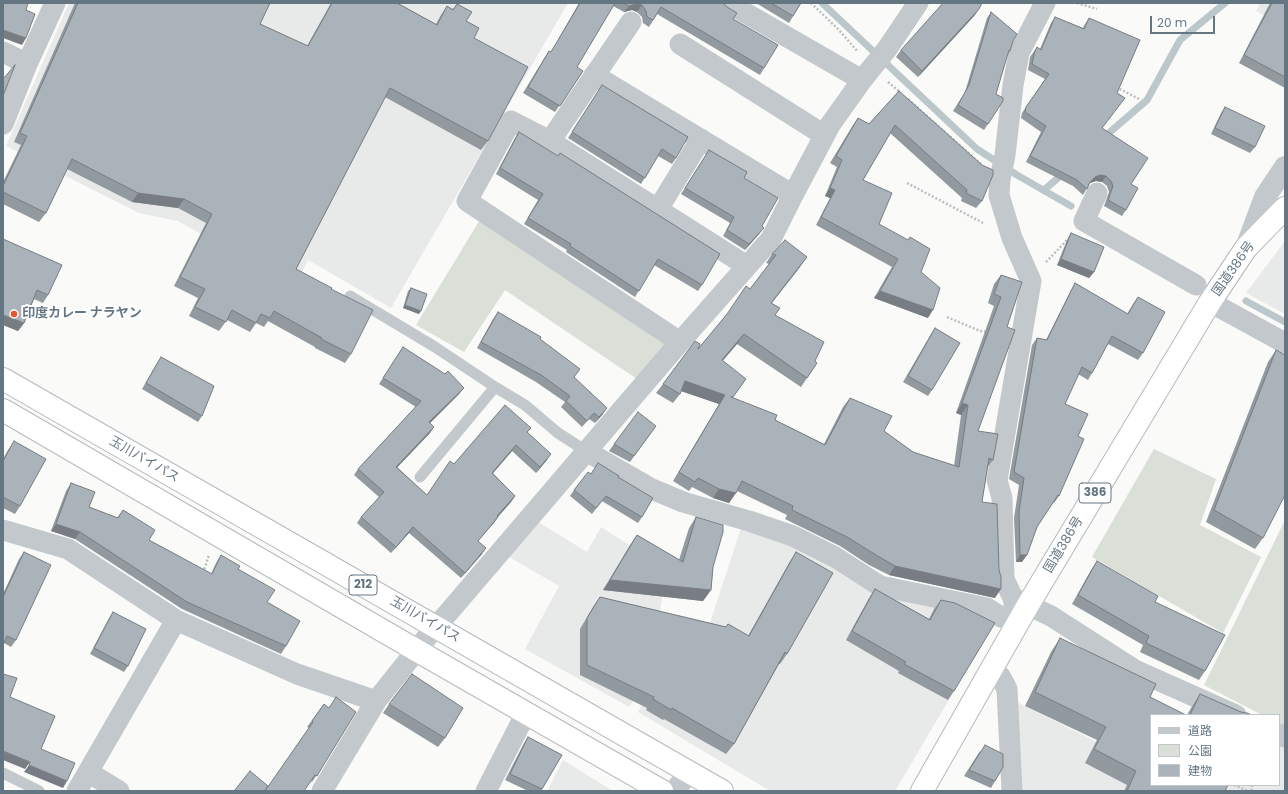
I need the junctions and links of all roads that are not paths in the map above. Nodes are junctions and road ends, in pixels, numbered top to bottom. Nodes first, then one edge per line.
1 (55, 3) edge
2 (728, 3) edge
3 (918, 3) edge
4 (1045, 3) edge
5 (631, 22) dead end
6 (680, 44) dead end
7 (3, 52) edge
8 (27, 64) junction
9 (867, 73) junction
10 (594, 75) junction
11 (3, 124) edge
12 (824, 135) junction
13 (550, 140) junction
14 (701, 140) junction
15 (1285, 167) edge
16 (1097, 193) dead end
17 (793, 195) junction
18 (1285, 208) edge
19 (658, 209) junction
20 (1246, 248) junction
21 (747, 266) junction
22 (1196, 285) dead end
23 (350, 296) dead end
24 (1210, 302) junction
25 (680, 342) junction
26 (1285, 343) edge
27 (3, 379) edge
28 (495, 387) junction
29 (3, 410) edge
30 (107, 439) junction
31 (586, 452) junction
32 (95, 463) junction
33 (420, 477) dead end
34 (3, 530) edge
35 (1019, 608) junction
36 (176, 620) junction
37 (436, 626) junction
38 (416, 650) junction
39 (991, 669) junction
40 (376, 701) junction
41 (526, 713) junction
42 (1234, 714) edge
43 (88, 772) junction
44 (690, 772) junction
45 (3, 773) edge
46 (40, 791) edge
47 (77, 791) edge
48 (118, 791) edge
49 (322, 791) edge
50 (486, 791) edge
51 (662, 791) edge
52 (674, 791) edge
53 (722, 791) edge
54 (922, 791) edge
55 (1012, 791) edge

1 - 8 street
2 - 9 street
3 - 9 street
4 - 35 street
5 - 10 street
6 - 12 street
7 - 8 street
8 - 11 street
9 - 12 street
10 - 13 street
10 - 14 street
12 - 17 street
13 - 19 street
13 - 25 street
14 - 17 street
14 - 19 street
15 - 20 street
16 - 22 street
17 - 21 street
18 - 20 highway, 国道386号 / 386
19 - 21 street
20 - 24 highway, 国道386号 / 386
21 - 25 street
23 - 28 lane
24 - 26 street
24 - 35 highway, 国道386号 / 386
25 - 31 street
27 - 30 highway, 玉川バイパス / 212
28 - 31 lane
28 - 33 lane
29 - 32 highway, 玉川バイパス / 212
30 - 32 highway
30 - 37 highway, 玉川バイパス / 212
31 - 35 street
31 - 37 street
32 - 38 highway, 玉川バイパス / 212
34 - 36 street
35 - 39 highway, 国道386号 / 386
35 - 42 street
36 - 40 street
36 - 43 street
37 - 38 street
37 - 44 highway, 玉川バイパス / 212
38 - 40 street
38 - 41 highway, 玉川バイパス / 212
39 - 54 highway, 国道386号 / 386
39 - 55 street
40 - 49 street
41 - 50 street
41 - 51 highway, 玉川バイパス / 212
43 - 47 street
43 - 48 street
44 - 52 street
44 - 53 highway, 玉川バイパス / 212
45 - 46 lane

